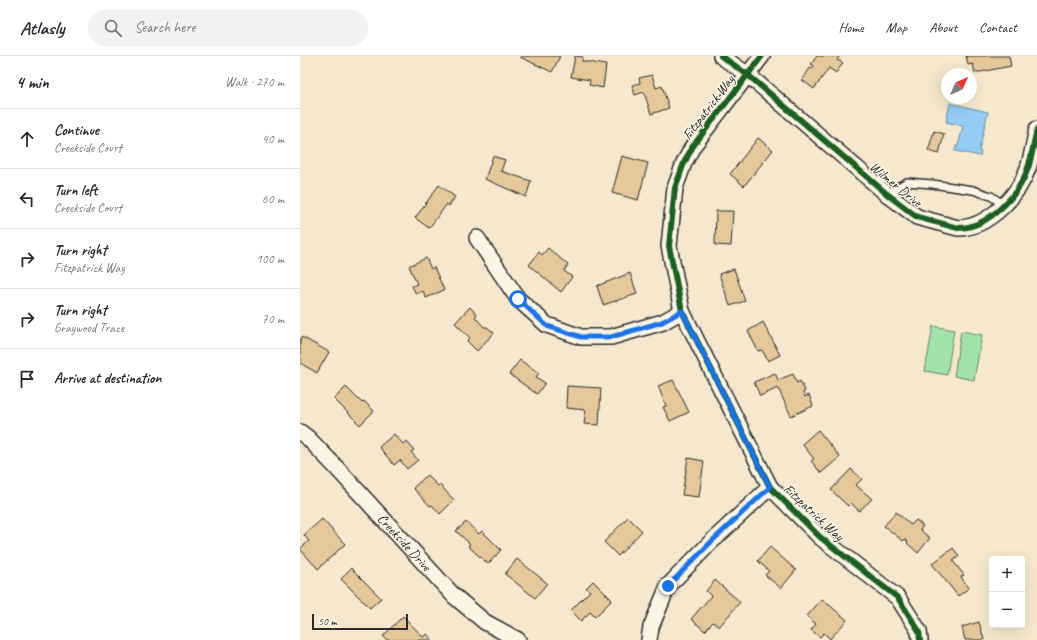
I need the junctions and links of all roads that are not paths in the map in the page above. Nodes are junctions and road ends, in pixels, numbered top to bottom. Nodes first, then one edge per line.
1 (721, 56) edge
2 (762, 56) edge
3 (748, 75) junction
4 (1037, 129) edge
5 (887, 194) junction
6 (1004, 205) junction
7 (477, 238) dead end
8 (682, 311) junction
9 (300, 432) edge
10 (770, 487) junction
11 (518, 640) edge
12 (649, 640) edge
13 (920, 640) edge

1 - 3 street, Wilmer Drive
2 - 3 street, Fitzpatrick Way
3 - 5 street, Wilmer Drive
3 - 8 street, Fitzpatrick Way
4 - 6 street, Wilmer Drive
5 - 6 lane
5 - 6 street, Wilmer Drive
7 - 8 street
8 - 10 street, Fitzpatrick Way
9 - 11 street, Creekside Drive
10 - 12 street
10 - 13 street, Fitzpatrick Way

